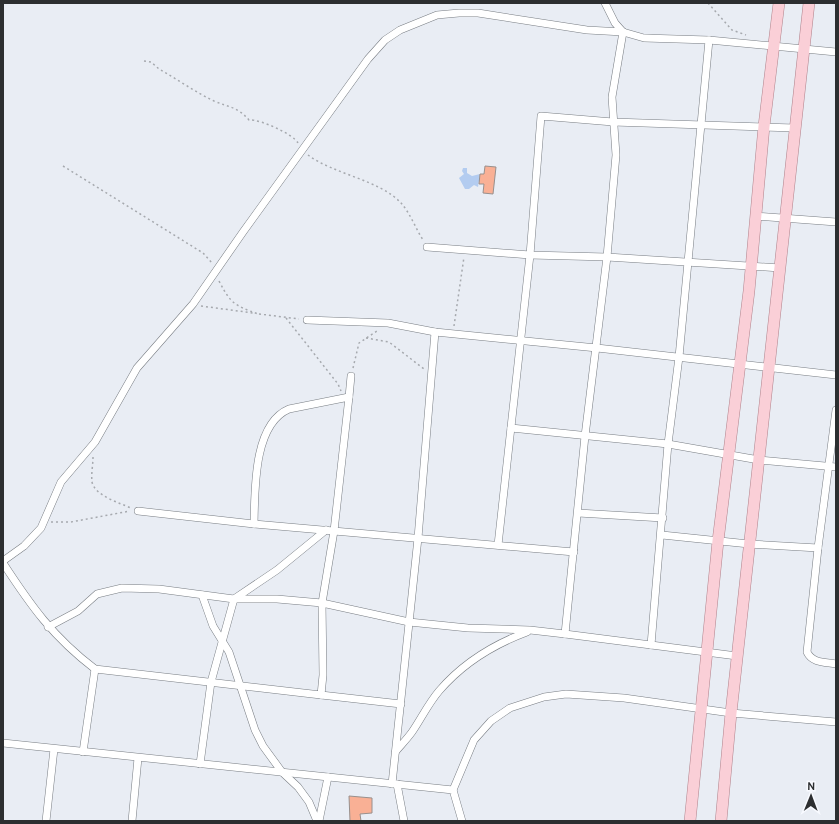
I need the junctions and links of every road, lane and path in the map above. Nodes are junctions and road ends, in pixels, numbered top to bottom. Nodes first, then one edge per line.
1 (605, 3) edge
2 (708, 3) edge
3 (779, 3) edge
4 (809, 3) edge
5 (623, 32) junction
6 (752, 38) dead end
7 (709, 40) junction
8 (772, 45) junction
9 (804, 48) junction
10 (836, 52) edge
11 (144, 61) dead end
12 (613, 122) junction
13 (700, 125) junction
14 (764, 126) junction
15 (794, 128) junction
16 (302, 149) junction
17 (63, 166) dead end
18 (755, 216) junction
19 (785, 219) junction
20 (836, 222) edge
21 (426, 247) joint
22 (465, 251) junction
23 (530, 255) junction
24 (607, 257) junction
25 (687, 263) junction
26 (751, 266) junction
27 (780, 268) junction
28 (215, 273) junction
29 (193, 304) junction
30 (258, 314) junction
31 (286, 318) junction
32 (306, 320) joint
33 (388, 323) junction
34 (435, 332) junction
35 (453, 333) junction
36 (366, 338) junction
37 (521, 340) junction
38 (597, 348) junction
39 (679, 358) junction
40 (740, 365) junction
41 (769, 368) junction
42 (432, 373) junction
43 (836, 375) edge
44 (352, 376) joint
45 (346, 398) junction
46 (836, 410) edge
47 (511, 428) junction
48 (585, 436) junction
49 (95, 442) junction
50 (668, 444) junction
51 (729, 455) junction
52 (758, 460) junction
53 (833, 467) edge
54 (138, 511) junction
55 (578, 513) junction
56 (663, 518) junction
57 (42, 524) junction
58 (254, 524) junction
59 (330, 531) junction
60 (662, 535) junction
61 (418, 538) junction
62 (718, 541) junction
63 (749, 544) junction
64 (498, 545) junction
65 (818, 548) junction
66 (574, 552) junction
67 (3, 562) edge
68 (202, 595) junction
69 (234, 599) junction
70 (322, 603) junction
71 (409, 622) junction
72 (48, 627) junction
73 (530, 630) junction
74 (565, 634) junction
75 (223, 640) junction
76 (651, 645) junction
77 (706, 653) junction
78 (737, 656) junction
79 (836, 664) edge
80 (95, 668) junction
81 (211, 682) junction
82 (241, 686) junction
83 (321, 695) junction
84 (401, 704) junction
85 (701, 709) junction
86 (731, 713) junction
87 (836, 722) edge
88 (3, 743) edge
89 (54, 749) junction
90 (396, 751) junction
91 (83, 752) junction
92 (138, 758) junction
93 (200, 764) junction
94 (282, 772) junction
95 (328, 777) junction
96 (394, 784) junction
97 (452, 790) junction
98 (46, 821) edge
99 (132, 821) edge
100 (318, 821) edge
101 (404, 821) edge
102 (462, 821) edge
103 (690, 821) edge
104 (720, 821) edge

1 - 5 street
2 - 6 path
3 - 8 main road
4 - 9 main road
5 - 7 street
5 - 12 street
5 - 16 street
7 - 8 street
7 - 13 street
8 - 9 street
8 - 14 main road
9 - 10 street
9 - 15 main road
11 - 16 path
12 - 13 street
12 - 23 street
12 - 24 street
13 - 14 street
13 - 25 street
14 - 15 street
14 - 18 main road
15 - 19 main road
16 - 21 path
16 - 28 street
17 - 28 path
18 - 19 street
18 - 26 main road
19 - 20 street
19 - 27 main road
21 - 22 street
22 - 23 street
22 - 35 path
23 - 24 street
23 - 37 street
24 - 25 street
24 - 38 street
25 - 26 street
25 - 39 street
26 - 27 street
26 - 40 main road
27 - 41 main road
28 - 29 street
28 - 30 path
29 - 30 path
29 - 49 street
30 - 31 path
31 - 32 path
31 - 45 path
32 - 33 street
33 - 34 street
33 - 36 path
34 - 35 street
34 - 42 street
35 - 37 street
36 - 42 path
36 - 44 path
37 - 38 street
37 - 47 street
38 - 39 street
38 - 48 street
39 - 40 street
39 - 50 street
40 - 41 street
40 - 51 main road
41 - 43 street
41 - 52 main road
42 - 61 street
44 - 45 street
45 - 58 street
45 - 59 street
46 - 53 street
47 - 48 street
47 - 64 street
48 - 50 street
48 - 55 street
49 - 54 path
49 - 57 street
50 - 51 street
50 - 56 street
51 - 52 street
51 - 62 main road
52 - 53 street
52 - 63 main road
53 - 65 street
54 - 57 path
54 - 58 street
55 - 56 street
55 - 66 street
56 - 60 street
57 - 67 street
58 - 59 street
59 - 61 street
59 - 69 street
59 - 70 street
60 - 62 street
60 - 76 street
61 - 64 street
61 - 71 street
62 - 63 street
62 - 77 main road
63 - 65 street
63 - 78 main road
64 - 66 street
65 - 79 street
66 - 74 street
67 - 72 street
68 - 69 street
68 - 72 street
68 - 75 street
69 - 70 street
69 - 75 street
70 - 71 street
70 - 83 street
71 - 73 street
71 - 84 street
72 - 80 street
73 - 74 street
73 - 90 street
74 - 76 street
75 - 81 street
75 - 82 street
76 - 77 street
77 - 78 street
77 - 85 main road
78 - 86 main road
80 - 81 street
80 - 91 street
81 - 82 street
81 - 93 street
82 - 83 street
82 - 94 street
83 - 84 street
84 - 90 street
85 - 86 street
85 - 97 street
85 - 103 main road
86 - 87 street
86 - 104 main road
88 - 89 street
89 - 91 street
89 - 98 street
90 - 96 street
91 - 92 street
92 - 93 street
92 - 99 street
93 - 94 street
94 - 95 street
94 - 100 street
95 - 96 street
95 - 100 street
96 - 97 street
96 - 101 street
97 - 102 street

